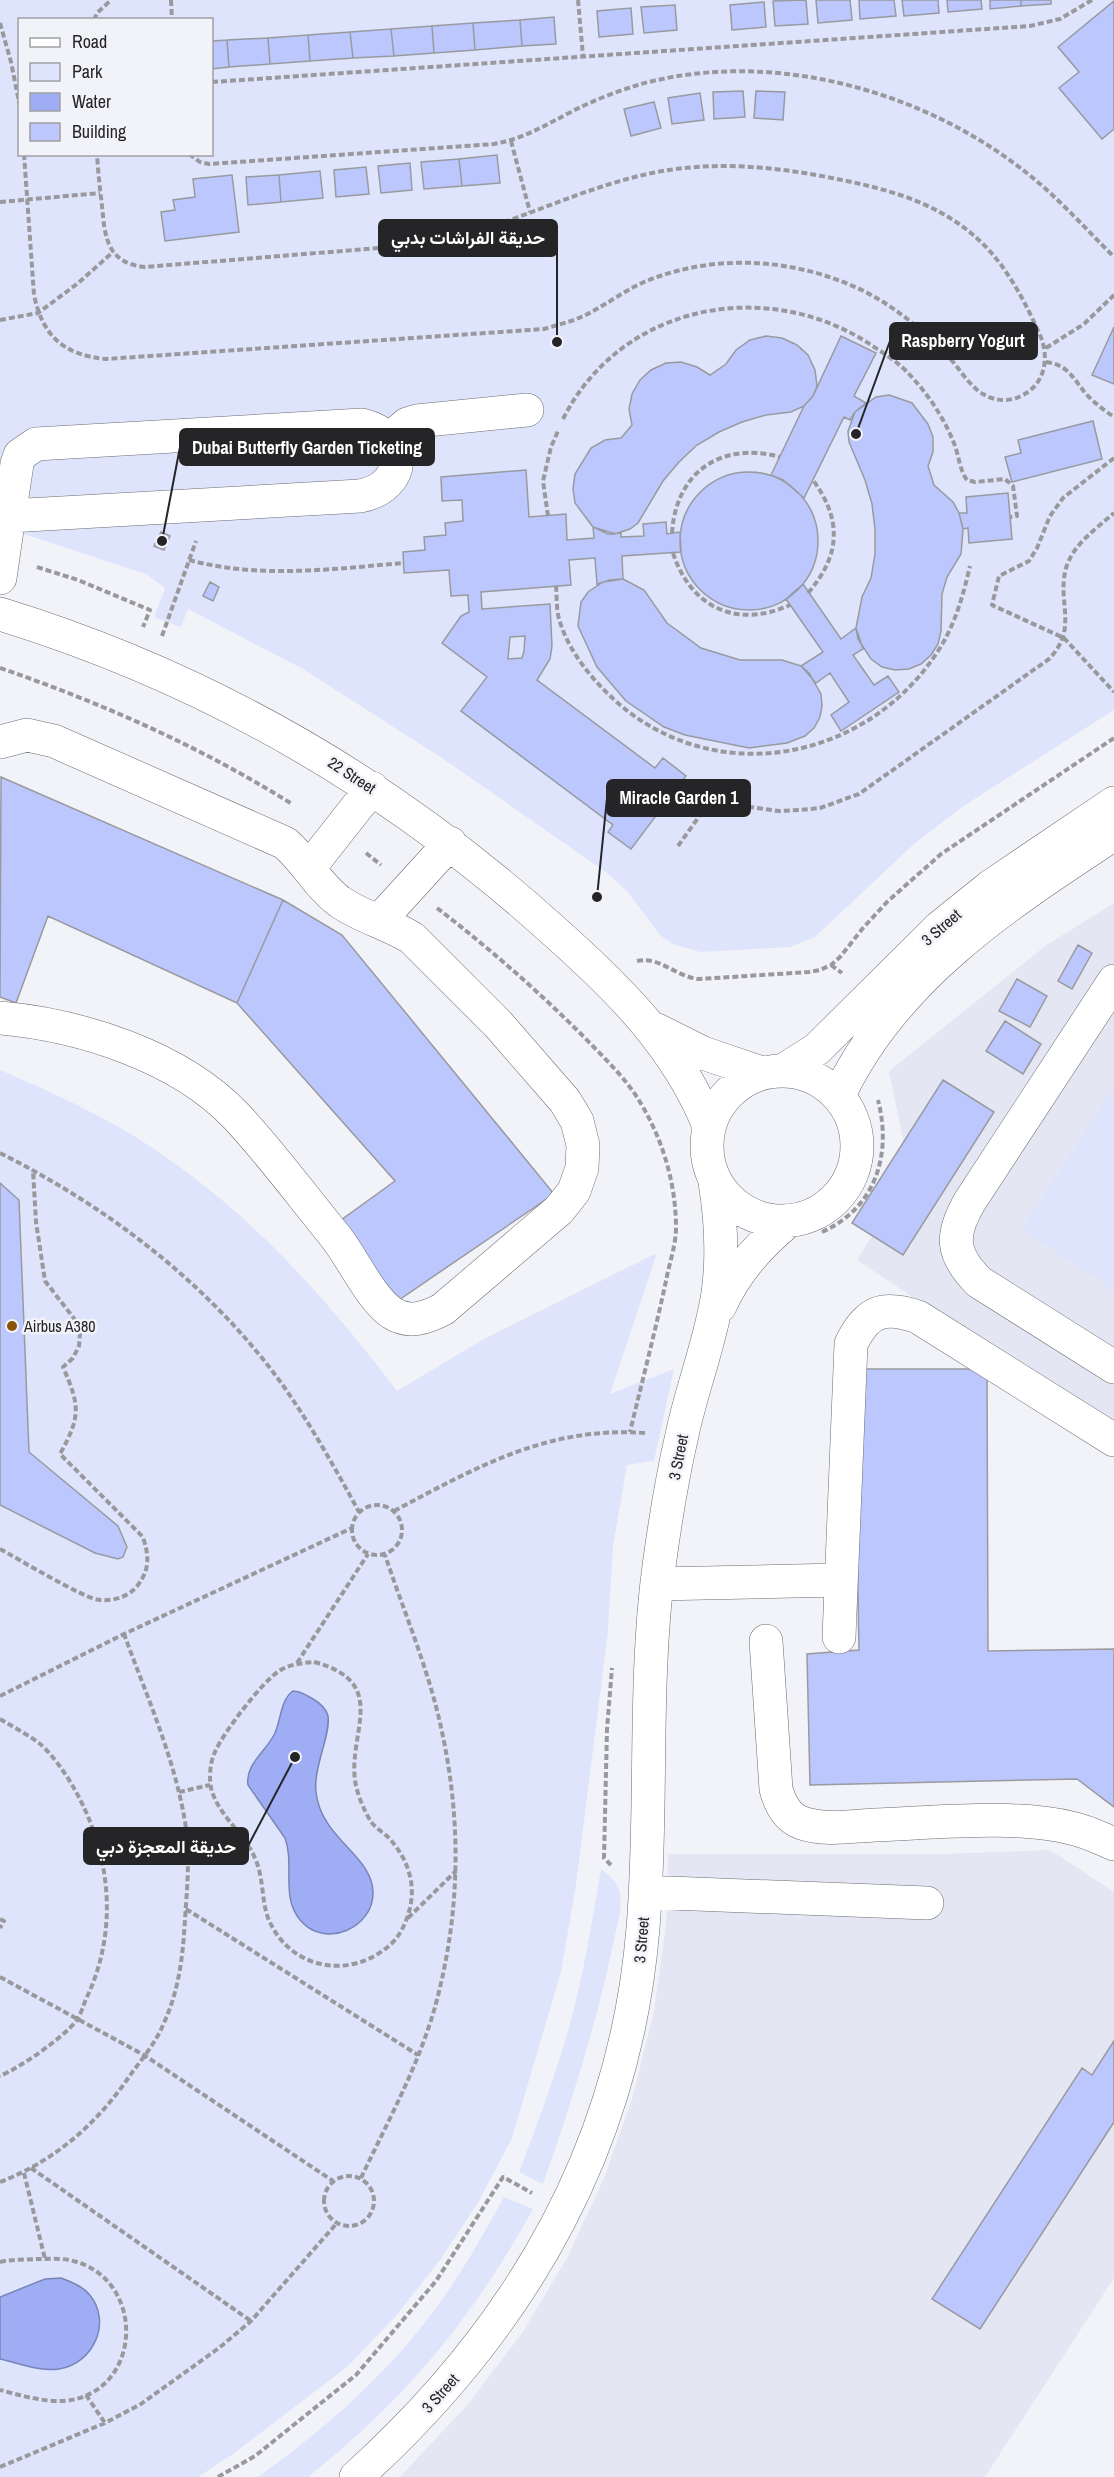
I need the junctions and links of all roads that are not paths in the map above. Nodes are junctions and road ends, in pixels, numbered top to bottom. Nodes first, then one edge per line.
1 (527, 410) dead end
2 (390, 439) junction
3 (9, 516) junction
4 (1, 568) edge
5 (0, 614) edge
6 (0, 742) edge
7 (372, 788) junction
8 (1114, 803) edge
9 (1114, 834) edge
10 (450, 843) junction
11 (309, 868) junction
12 (378, 921) junction
13 (1114, 981) edge
14 (0, 1018) edge
15 (648, 1025) junction
16 (773, 1072) junction
17 (839, 1095) junction
18 (709, 1126) junction
19 (715, 1182) junction
20 (787, 1222) junction
21 (711, 1324) junction
22 (1114, 1367) edge
23 (1114, 1440) edge
24 (840, 1580) junction
25 (657, 1584) junction
26 (839, 1637) dead end
27 (766, 1641) dead end
28 (1114, 1844) edge
29 (645, 1892) junction
30 (927, 1903) dead end
31 (357, 2477) edge

1 - 2 street
2 - 3 street
2 - 3 street
3 - 4 street
5 - 7 street, 22 Street
6 - 11 street
7 - 10 street, 22 Street
7 - 11 street
8 - 16 street, 3 Street
9 - 17 street, 3 Street
10 - 12 street
10 - 15 street, 22 Street
11 - 12 street
12 - 14 street
13 - 22 street
15 - 16 street, 22 Street
15 - 18 street, 22 Street
16 - 17 street
16 - 18 street
17 - 20 street
18 - 19 street
19 - 20 street
19 - 21 street, 3 Street
20 - 21 street, 3 Street
21 - 25 street, 3 Street
23 - 24 street
24 - 25 street
24 - 26 street
25 - 29 street, 3 Street
27 - 28 street
29 - 30 street
29 - 31 street, 3 Street

